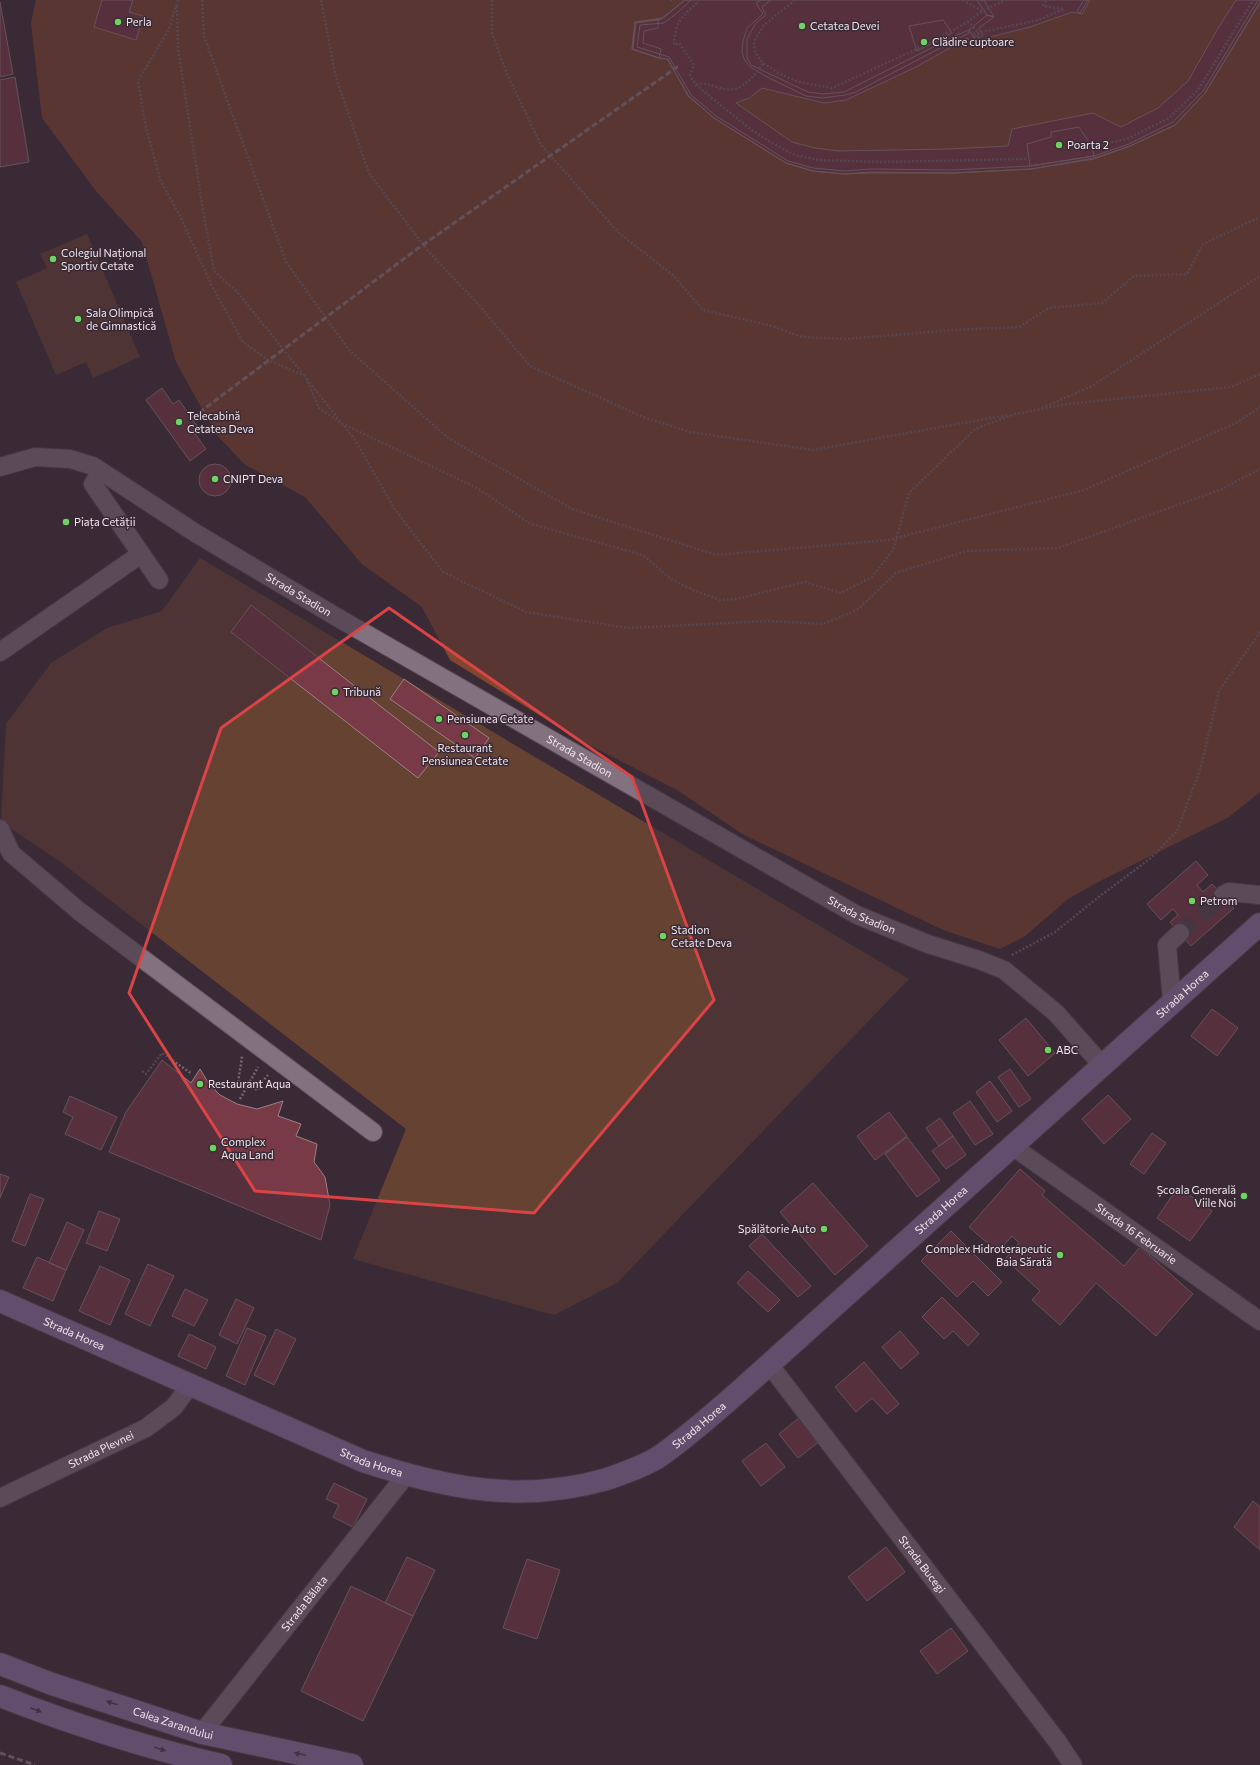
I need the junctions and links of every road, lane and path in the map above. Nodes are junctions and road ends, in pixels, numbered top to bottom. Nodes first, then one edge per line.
1 (178, 0) edge
2 (202, 0) edge
3 (321, 0) edge
4 (492, 0) edge
5 (670, 0) edge
6 (673, 0) edge
7 (700, 0) edge
8 (795, 0) edge
9 (963, 0) edge
10 (1006, 0) edge
11 (1046, 0) edge
12 (1253, 0) edge
13 (177, 4) junction
14 (982, 11) junction
15 (968, 21) junction
16 (763, 63) junction
17 (696, 85) junction
18 (1092, 147) dead end
19 (1030, 159) dead end
20 (1260, 217) edge
21 (1260, 276) edge
22 (1260, 374) edge
23 (305, 376) junction
24 (1260, 407) edge
25 (1037, 410) junction
26 (1015, 414) junction
27 (343, 424) junction
28 (0, 467) edge
29 (1260, 469) edge
30 (101, 472) junction
31 (897, 538) junction
32 (141, 554) junction
33 (159, 580) dead end
34 (1260, 632) edge
35 (0, 652) edge
36 (0, 829) edge
37 (1223, 895) tunnel mouth
38 (1260, 895) edge
39 (1260, 924) edge
40 (1180, 933) tunnel mouth
41 (979, 960) junction
42 (1172, 1002) junction
43 (239, 1056) dead end
44 (1102, 1065) junction
45 (142, 1071) dead end
46 (192, 1074) dead end
47 (247, 1087) junction
48 (258, 1090) dead end
49 (240, 1100) dead end
50 (373, 1132) dead end
51 (1012, 1146) junction
52 (0, 1301) edge
53 (1260, 1321) edge
54 (769, 1364) junction
55 (188, 1383) junction
56 (406, 1475) junction
57 (0, 1498) edge
58 (0, 1664) edge
59 (0, 1696) edge
60 (202, 1733) junction
61 (180, 1761) edge
62 (221, 1765) edge
63 (352, 1765) edge
64 (1073, 1765) edge

1 - 13 path
2 - 31 path
3 - 26 path
4 - 20 path
5 - 6 path
7 - 17 path
8 - 16 path
9 - 14 path
10 - 14 path
11 - 15 path
12 - 18 path
13 - 23 path
13 - 23 path
14 - 15 path
15 - 16 path
16 - 17 path
17 - 19 path
21 - 25 path
22 - 25 path
23 - 27 path
23 - 27 path
24 - 31 path
25 - 26 path
26 - 31 path
27 - 29 path
27 - 31 path
28 - 30 street, Strada Stadion
30 - 32 street
30 - 41 street, Strada Stadion
32 - 33 street
32 - 35 street
34 - 41 path
36 - 50 street
37 - 38 street
39 - 42 main road, Strada Horea
40 - 42 street
41 - 44 street, Strada Stadion
42 - 44 main road, Strada Horea
43 - 47 path
44 - 51 main road, Strada Horea
45 - 46 path
47 - 48 path
47 - 49 path
51 - 53 street, Strada 16 Februarie
51 - 54 main road, Strada Horea
52 - 55 main road, Strada Horea
54 - 56 main road, Strada Horea
54 - 64 street, Strada Bucegi
55 - 56 main road, Strada Horea
55 - 57 street, Strada Plevnei
56 - 60 street, Strada Bălata
60 -> 58 main road, Calea Zarandului
59 -> 61 main road
63 -> 60 main road, Calea Zarandului
61 - 62 main road

